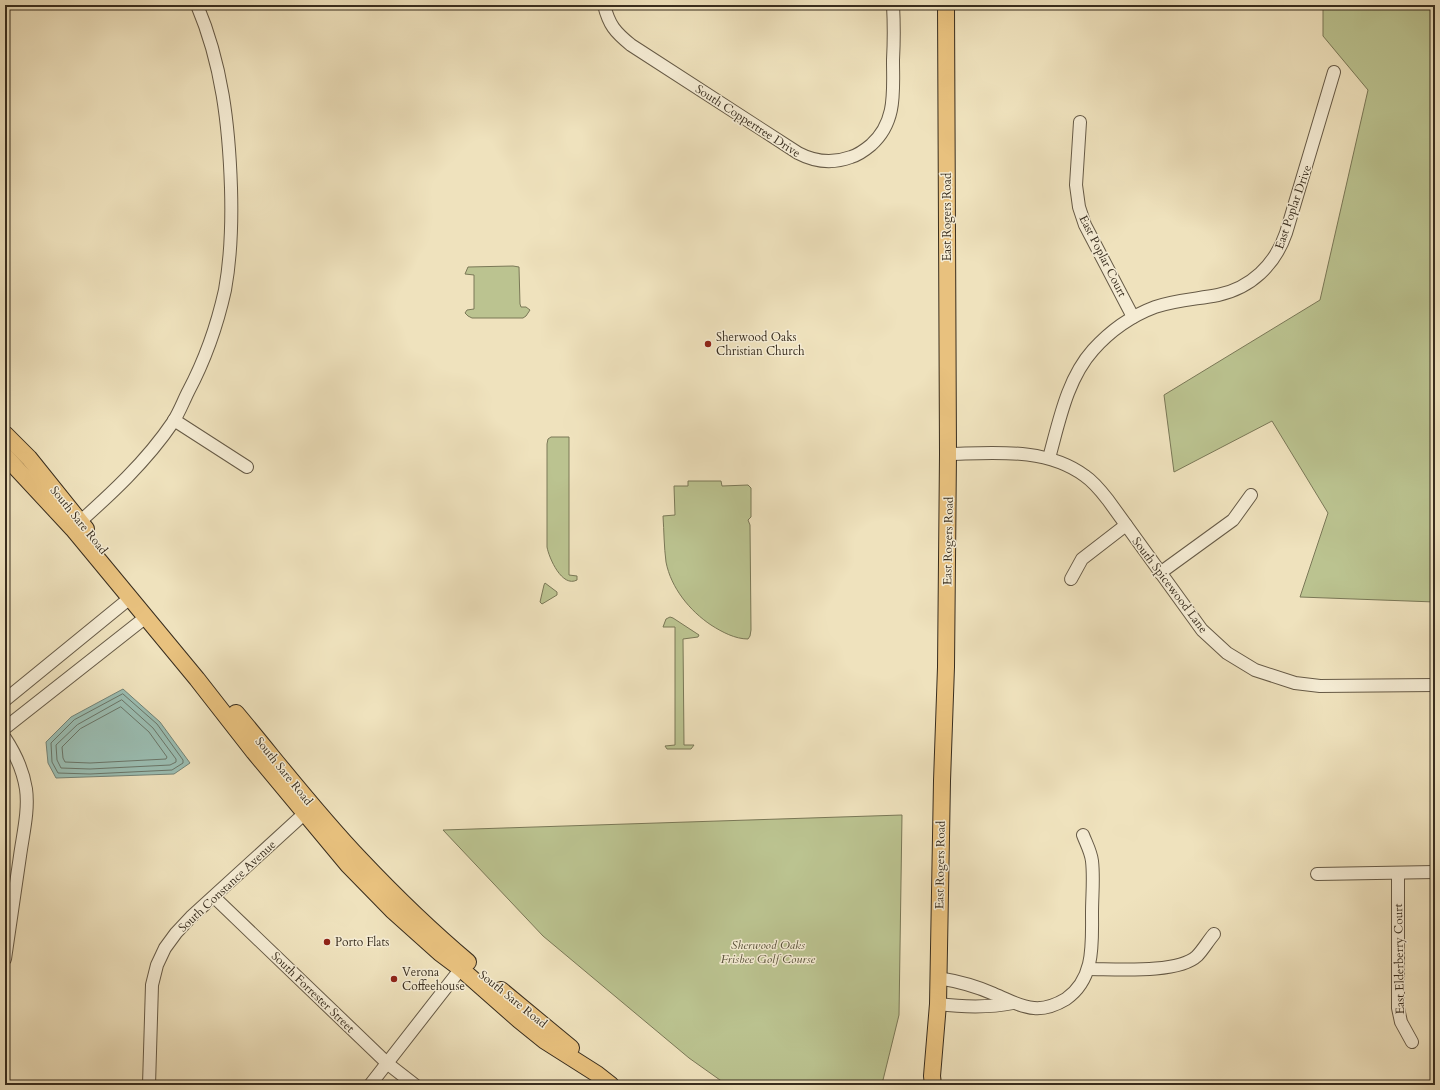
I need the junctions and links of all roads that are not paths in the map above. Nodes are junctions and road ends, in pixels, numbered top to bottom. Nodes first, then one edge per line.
1 (197, 5) edge
2 (604, 5) edge
3 (893, 5) edge
4 (946, 5) edge
5 (1334, 72) dead end
6 (1080, 122) dead end
7 (1133, 317) junction
8 (174, 420) junction
9 (5, 434) edge
10 (948, 454) junction
11 (5, 456) edge
12 (1049, 458) junction
13 (247, 467) dead end
14 (1252, 495) dead end
15 (77, 525) junction
16 (1126, 525) junction
17 (1160, 573) junction
18 (1071, 579) dead end
19 (130, 598) junction
20 (146, 617) junction
21 (1435, 685) edge
22 (5, 700) edge
23 (5, 728) edge
24 (5, 738) edge
25 (305, 813) junction
26 (1084, 835) dead end
27 (1435, 872) edge
28 (1398, 873) junction
29 (1317, 874) dead end
30 (214, 897) junction
31 (1214, 934) dead end
32 (5, 959) edge
33 (463, 964) junction
34 (1088, 969) junction
35 (938, 978) junction
36 (1013, 1003) junction
37 (938, 1004) junction
38 (1412, 1042) dead end
39 (388, 1064) junction
40 (932, 1082) edge
41 (150, 1085) edge
42 (370, 1085) edge
43 (415, 1085) edge
44 (611, 1085) edge

1 - 8 street
2 - 3 street, South Coppertree Drive
4 - 10 main road, East Rogers Road
5 - 7 street, East Poplar Drive
6 - 7 street, East Poplar Court
7 - 12 street, East Poplar Drive
8 - 13 street
8 - 15 street
9 - 15 main road, South Sare Road
10 - 12 street, South Spicewood Lane
10 - 35 main road, East Rogers Road
11 - 15 main road, South Sare Road
12 - 16 street, South Spicewood Lane
14 - 17 street
15 - 19 main road, South Sare Road
15 - 33 main road, South Sare Road
16 - 17 street, South Spicewood Lane
16 - 18 street
17 - 21 street, South Spicewood Lane
19 - 20 main road, South Sare Road
19 - 22 street
20 - 23 street
20 - 25 main road, South Sare Road
24 - 32 street
25 - 30 street, South Constance Avenue
25 - 33 main road, South Sare Road
26 - 34 street
27 - 28 street
28 - 29 street
28 - 38 street, East Elderberry Court
30 - 39 street, South Forrester Street
30 - 41 street, South Constance Avenue
31 - 34 street
33 - 39 street
33 - 44 main road, South Sare Road
34 - 36 street
35 - 36 street
35 - 37 main road, East Rogers Road
36 - 37 street
37 - 40 main road, East Rogers Road
39 - 42 street
39 - 43 street, South Forrester Street

